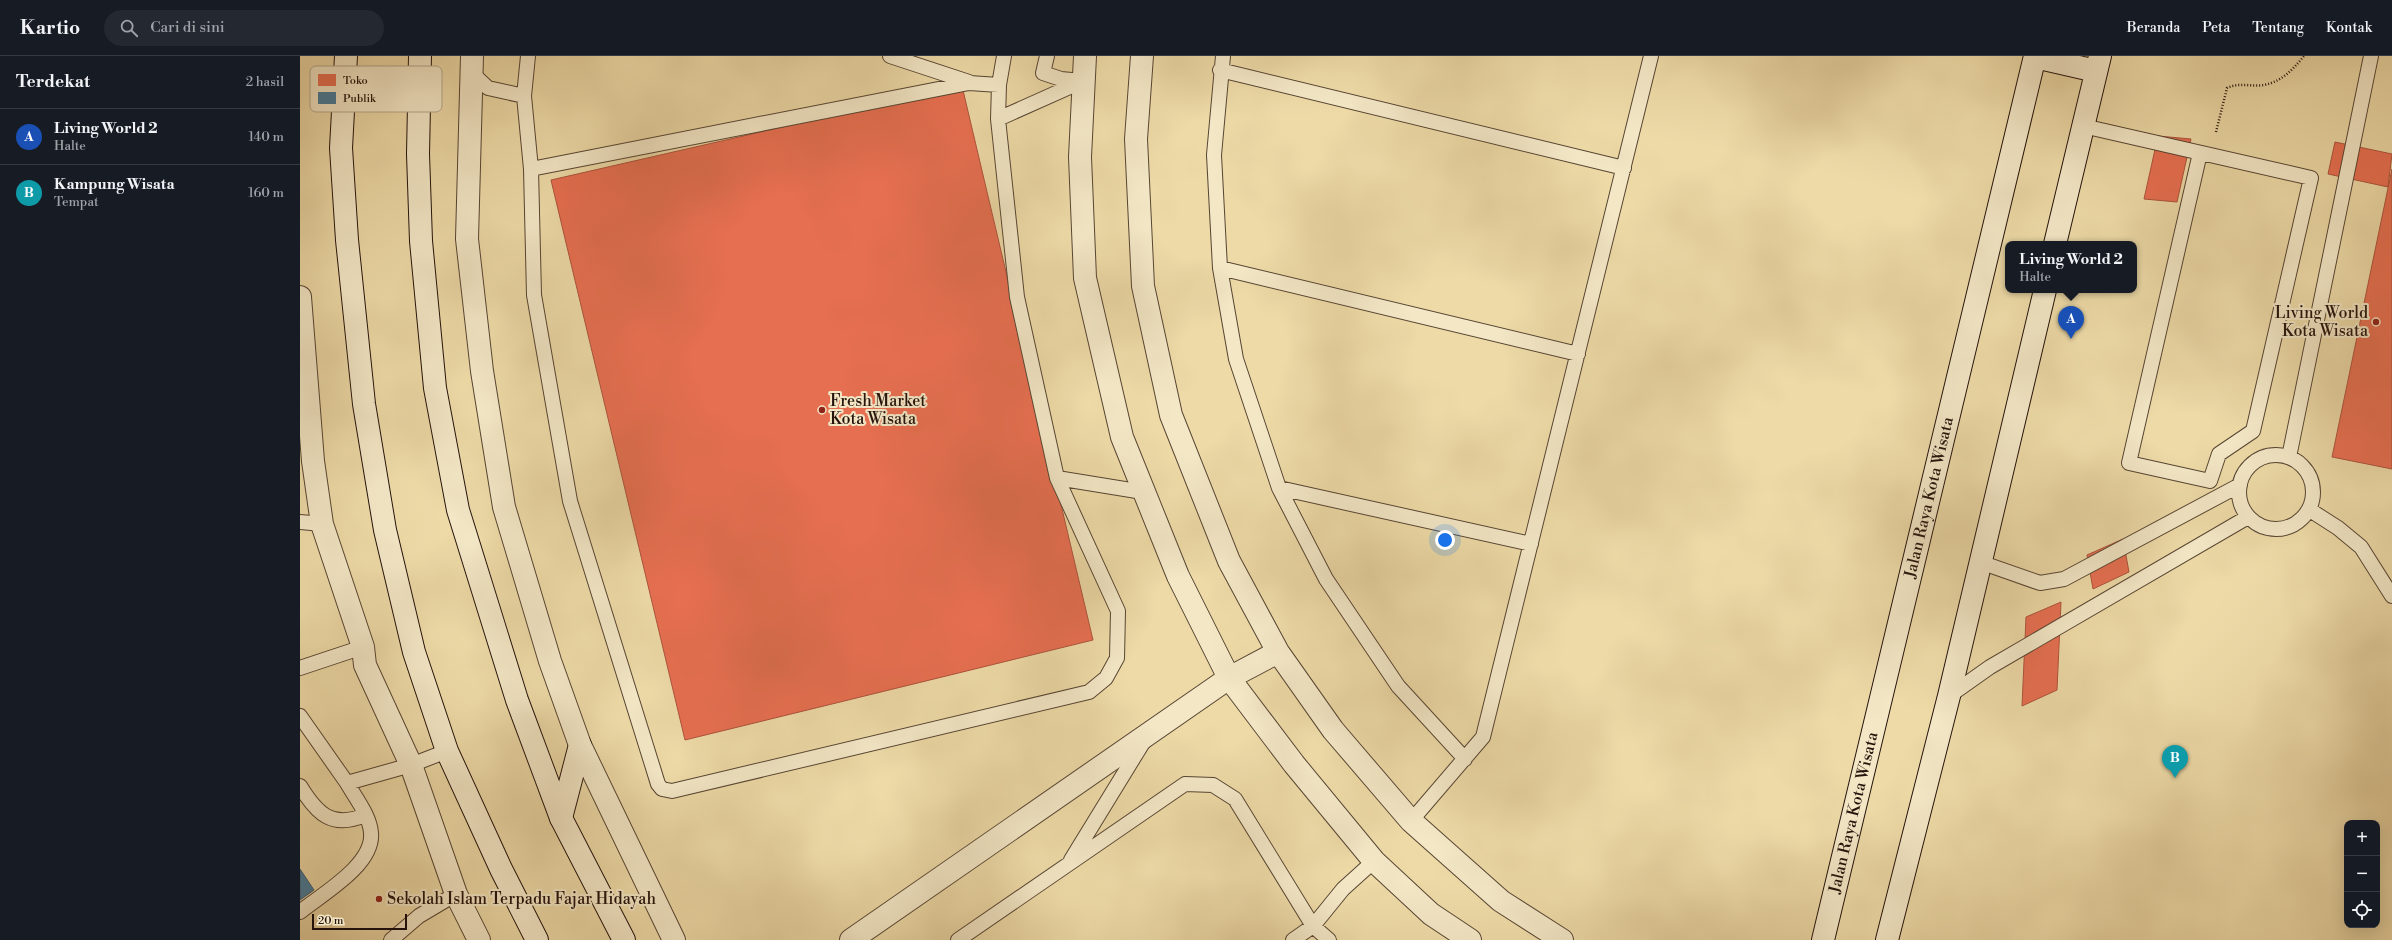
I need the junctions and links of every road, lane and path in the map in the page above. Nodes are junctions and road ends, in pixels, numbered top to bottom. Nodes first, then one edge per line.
1 (346, 56) edge
2 (420, 56) edge
3 (528, 56) edge
4 (890, 56) edge
5 (1004, 56) edge
6 (1048, 56) edge
7 (1085, 56) edge
8 (1142, 56) edge
9 (1651, 56) edge
10 (2034, 56) edge
11 (2304, 56) edge
12 (2371, 56) edge
13 (1222, 63) edge
14 (2098, 63) edge
15 (472, 65) edge
16 (345, 66) edge
17 (420, 66) edge
18 (969, 82) junction
19 (1082, 82) junction
20 (999, 85) junction
21 (524, 96) junction
22 (342, 112) edge
23 (419, 112) edge
24 (998, 118) junction
25 (2083, 126) junction
26 (2216, 132) dead end
27 (2200, 153) junction
28 (1624, 168) junction
29 (531, 169) junction
30 (2057, 241) edge
31 (1220, 268) junction
32 (2044, 293) edge
33 (300, 297) edge
34 (1578, 354) junction
35 (2289, 457) junction
36 (1057, 478) junction
37 (2240, 485) junction
38 (1279, 488) junction
39 (1142, 492) junction
40 (2310, 510) junction
41 (2248, 517) junction
42 (300, 522) edge
43 (322, 524) junction
44 (1531, 544) junction
45 (1980, 562) junction
46 (2392, 596) edge
47 (363, 647) junction
48 (1278, 652) junction
49 (300, 668) edge
50 (1229, 678) junction
51 (1949, 696) junction
52 (300, 716) edge
53 (1148, 734) junction
54 (580, 745) junction
55 (447, 751) junction
56 (1465, 759) junction
57 (411, 765) junction
58 (348, 783) junction
59 (300, 786) edge
60 (365, 815) junction
61 (560, 818) junction
62 (1411, 821) junction
63 (1374, 861) junction
64 (1068, 864) junction
65 (456, 894) junction
66 (300, 912) edge
67 (1313, 926) junction
68 (391, 940) edge
69 (479, 940) edge
70 (537, 940) edge
71 (624, 940) edge
72 (674, 940) edge
73 (851, 940) edge
74 (958, 940) edge
75 (1293, 940) edge
76 (1329, 940) edge
77 (1470, 940) edge
78 (1562, 940) edge
79 (1823, 940) edge
80 (1888, 940) edge

1 - 16 street
2 - 17 street
3 - 21 lane
4 - 18 lane
5 - 20 lane
6 - 19 lane
7 - 19 street
8 - 48 street
9 - 28 lane
10 - 14 street
10 - 79 street, Jalan Raya Kota Wisata
11 - 26 path
12 - 35 lane
13 - 28 lane
13 - 31 lane
14 - 25 street
15 - 21 lane
15 - 54 street
18 - 20 lane
18 - 29 lane
19 - 24 lane
19 - 39 street
20 - 24 lane
21 - 29 lane
22 - 55 street
23 - 61 street
24 - 36 lane
25 - 27 lane
25 - 30 street
27 - 27 lane
28 - 34 lane
29 - 36 lane
31 - 34 lane
31 - 38 lane
32 - 45 street
33 - 43 street
34 - 44 lane
35 - 37 lane
35 - 40 lane
36 - 39 lane
37 - 41 lane
37 - 45 lane
38 - 44 lane
38 - 56 lane
39 - 50 street
40 - 41 lane
40 - 46 lane
41 - 51 lane
42 - 43 lane
43 - 47 street
44 - 56 lane
45 - 51 street
47 - 49 lane
47 - 57 street
48 - 50 street
48 - 62 street
50 - 53 street
50 - 63 street
51 - 80 street
52 - 58 lane
53 - 64 lane
53 - 73 street
54 - 61 street
54 - 72 street
55 - 57 lane
55 - 70 street
56 - 62 lane
57 - 58 lane
57 - 65 street
58 - 60 lane
59 - 60 lane
60 - 66 lane
61 - 71 street
62 - 78 street
63 - 67 lane
63 - 77 street
64 - 67 lane
64 - 74 lane
65 - 68 lane
65 - 69 street
67 - 75 lane
67 - 76 lane

